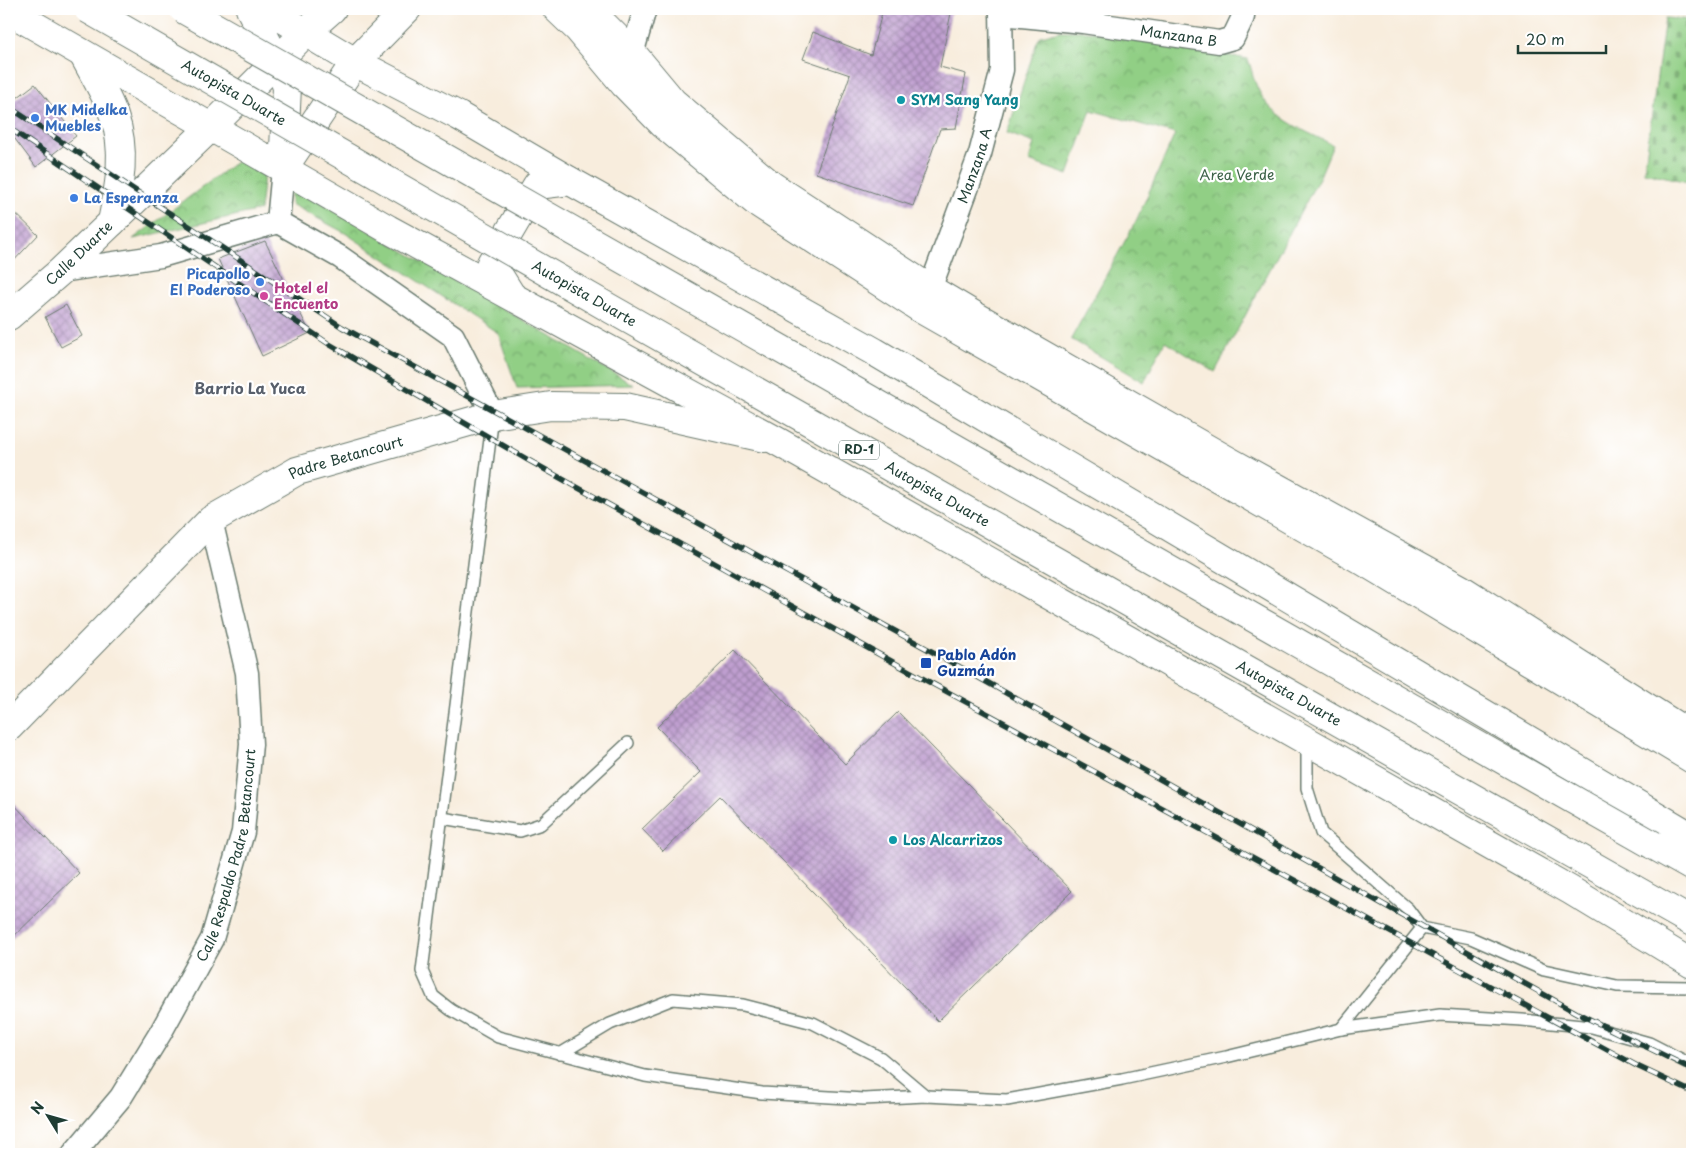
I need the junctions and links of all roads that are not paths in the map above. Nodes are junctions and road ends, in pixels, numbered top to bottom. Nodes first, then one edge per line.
1 (88, 9) edge
2 (183, 9) edge
3 (250, 9) edge
4 (267, 9) edge
5 (332, 9) edge
6 (407, 9) edge
7 (557, 9) edge
8 (588, 9) edge
9 (645, 9) edge
10 (1243, 9) edge
11 (9, 11) edge
12 (1001, 11) edge
13 (306, 32) junction
14 (83, 54) junction
15 (633, 54) junction
16 (278, 62) junction
17 (355, 62) junction
18 (624, 84) junction
19 (211, 128) junction
20 (283, 169) junction
21 (570, 181) junction
22 (112, 222) junction
23 (278, 222) junction
24 (61, 271) junction
25 (512, 297) junction
26 (926, 299) junction
27 (9, 315) edge
28 (493, 415) junction
29 (775, 440) junction
30 (212, 520) junction
31 (9, 727) edge
32 (1692, 736) edge
33 (1307, 741) junction
34 (628, 744) dead end
35 (1692, 759) edge
36 (442, 818) junction
37 (1692, 837) edge
38 (1692, 867) edge
39 (1692, 922) edge
40 (1422, 928) junction
41 (1692, 964) edge
42 (1692, 986) edge
43 (1341, 1029) junction
44 (560, 1054) junction
45 (1692, 1065) edge
46 (926, 1096) junction
47 (73, 1154) edge

1 - 39 main road, Autopista Duarte / RD-1, bridge
2 - 38 main road, bridge
3 - 16 main road
4 - 13 main road
5 - 13 main road, Calle Duarte
6 - 17 main road
7 - 18 main road
8 - 15 main road
9 - 15 street
10 - 12 street, Manzana B
11 - 14 main road
12 - 26 street, Manzana A
13 - 16 main road, Calle Duarte
13 - 17 main road
14 - 19 main road
14 - 22 main road
15 - 18 street
15 - 26 main road
16 - 19 main road, Calle Duarte
16 - 20 main road
17 - 20 main road
17 - 21 main road
18 - 26 main road
19 - 20 main road
19 - 22 main road, Calle Duarte
20 - 23 street
20 - 25 main road
21 - 25 main road
21 - 37 main road
22 - 24 main road, Calle Duarte
23 - 24 street
23 - 28 street
24 - 27 main road, Calle Duarte
25 - 29 main road
26 - 32 main road
26 - 35 main road
28 - 29 main road, Padre Betancourt
28 - 30 main road, Padre Betancourt
28 - 36 lane
29 - 33 main road
30 - 31 main road, Padre Betancourt
30 - 47 street, Calle Respaldo Padre Betancourt
33 - 40 lane
33 - 41 main road
34 - 36 lane
36 - 44 lane
40 - 42 lane
40 - 43 lane
43 - 45 lane
43 - 46 lane
44 - 46 lane
44 - 46 lane

